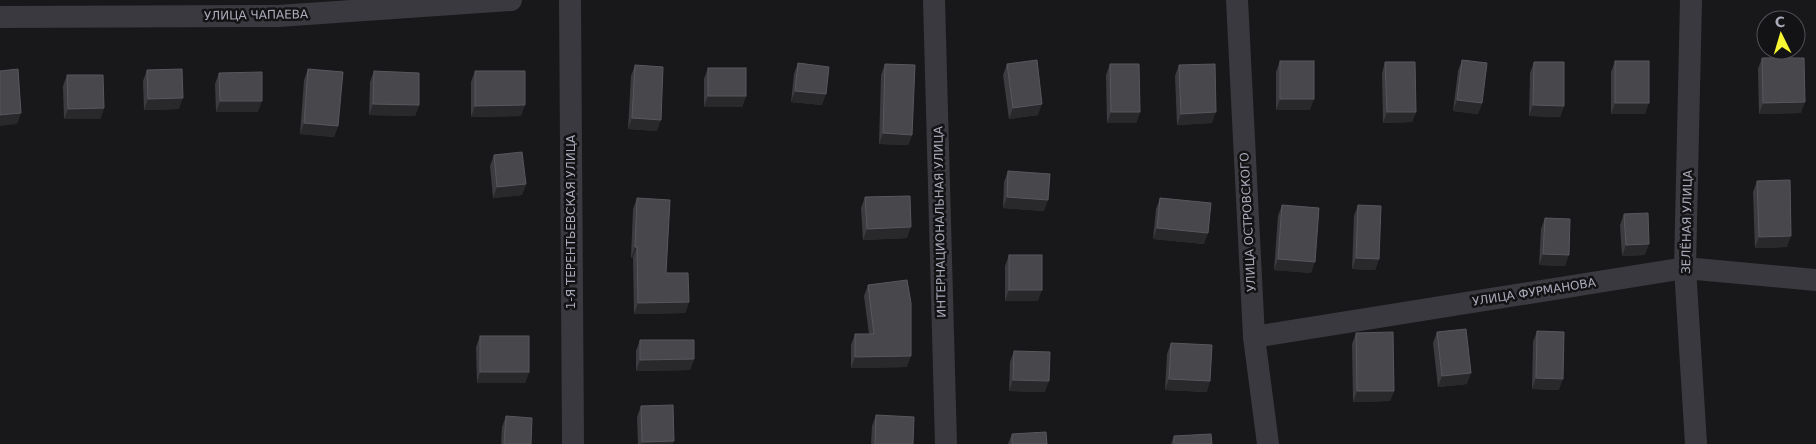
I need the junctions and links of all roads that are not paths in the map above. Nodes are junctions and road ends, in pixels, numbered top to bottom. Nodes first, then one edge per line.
1 (511, 0) edge
2 (570, 0) edge
3 (934, 0) edge
4 (1238, 0) edge
5 (1691, 0) edge
6 (278, 8) edge
7 (0, 17) edge
8 (1685, 268) junction
9 (1816, 280) edge
10 (1254, 337) junction
11 (572, 444) edge
12 (946, 444) edge
13 (1268, 444) edge
14 (1696, 444) edge

1 - 6 street, УЛИЦА ЧАПАЕВА
2 - 11 street, 1-Я ТЕРЕНТЬЕВСКАЯ УЛИЦА
3 - 12 street, ИНТЕРНАЦИОНАЛЬНАЯ УЛИЦА
4 - 10 street, УЛИЦА ОСТРОВСКОГО
5 - 8 street, ЗЕЛЁНАЯ УЛИЦА
6 - 7 street, УЛИЦА ЧАПАЕВА
8 - 9 street, УЛИЦА ФУРМАНОВА
8 - 10 street, УЛИЦА ФУРМАНОВА
8 - 14 street, ЗЕЛЁНАЯ УЛИЦА
10 - 13 street, УЛИЦА ОСТРОВСКОГО

